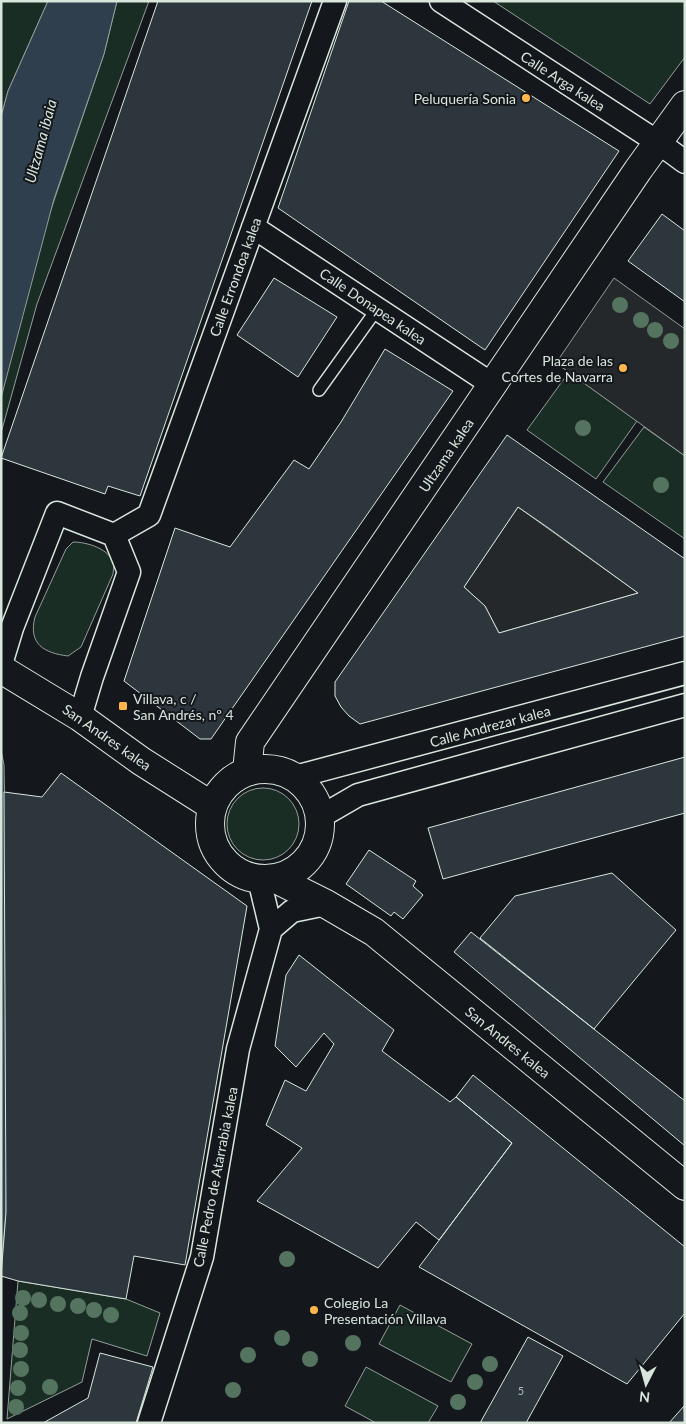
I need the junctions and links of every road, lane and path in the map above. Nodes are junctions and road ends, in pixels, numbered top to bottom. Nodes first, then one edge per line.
1 (334, 1) edge
2 (441, 1) edge
3 (685, 105) edge
4 (659, 143) junction
5 (685, 162) edge
6 (253, 226) junction
7 (377, 309) junction
8 (493, 385) junction
9 (319, 390) dead end
10 (114, 536) junction
11 (1, 664) edge
12 (1, 668) edge
13 (685, 673) edge
14 (685, 705) edge
15 (80, 717) junction
16 (247, 772) junction
17 (295, 777) junction
18 (212, 806) junction
19 (320, 817) junction
20 (312, 855) junction
21 (268, 879) junction
22 (326, 904) junction
23 (271, 929) junction
24 (685, 1186) edge
25 (149, 1423) edge

1 - 6 street, Calle Errondoa kalea
2 - 4 street, Calle Arga kalea
3 - 4 main road, Ultzama kalea
4 - 5 street, Calle Arga kalea
4 - 8 main road, Ultzama kalea
6 - 7 street, Calle Donapea kalea
6 - 10 street, Calle Errondoa kalea
7 - 8 street, Calle Donapea kalea
7 - 9 lane
8 - 16 main road, Ultzama kalea
10 - 11 street
10 - 15 street
12 - 15 main road, San Andres kalea
13 - 17 street, Calle Andrezar kalea
14 - 19 street
15 - 18 main road, San Andres kalea
16 - 17 main road
16 - 18 main road
17 - 19 main road
18 - 21 main road
19 - 20 main road
20 - 21 main road
20 - 22 main road
21 - 22 main road, San Andres kalea
21 - 23 street, Calle Pedro de Atarrabia kalea
22 - 23 street
22 - 24 main road, San Andres kalea
23 - 25 street, Calle Pedro de Atarrabia kalea

